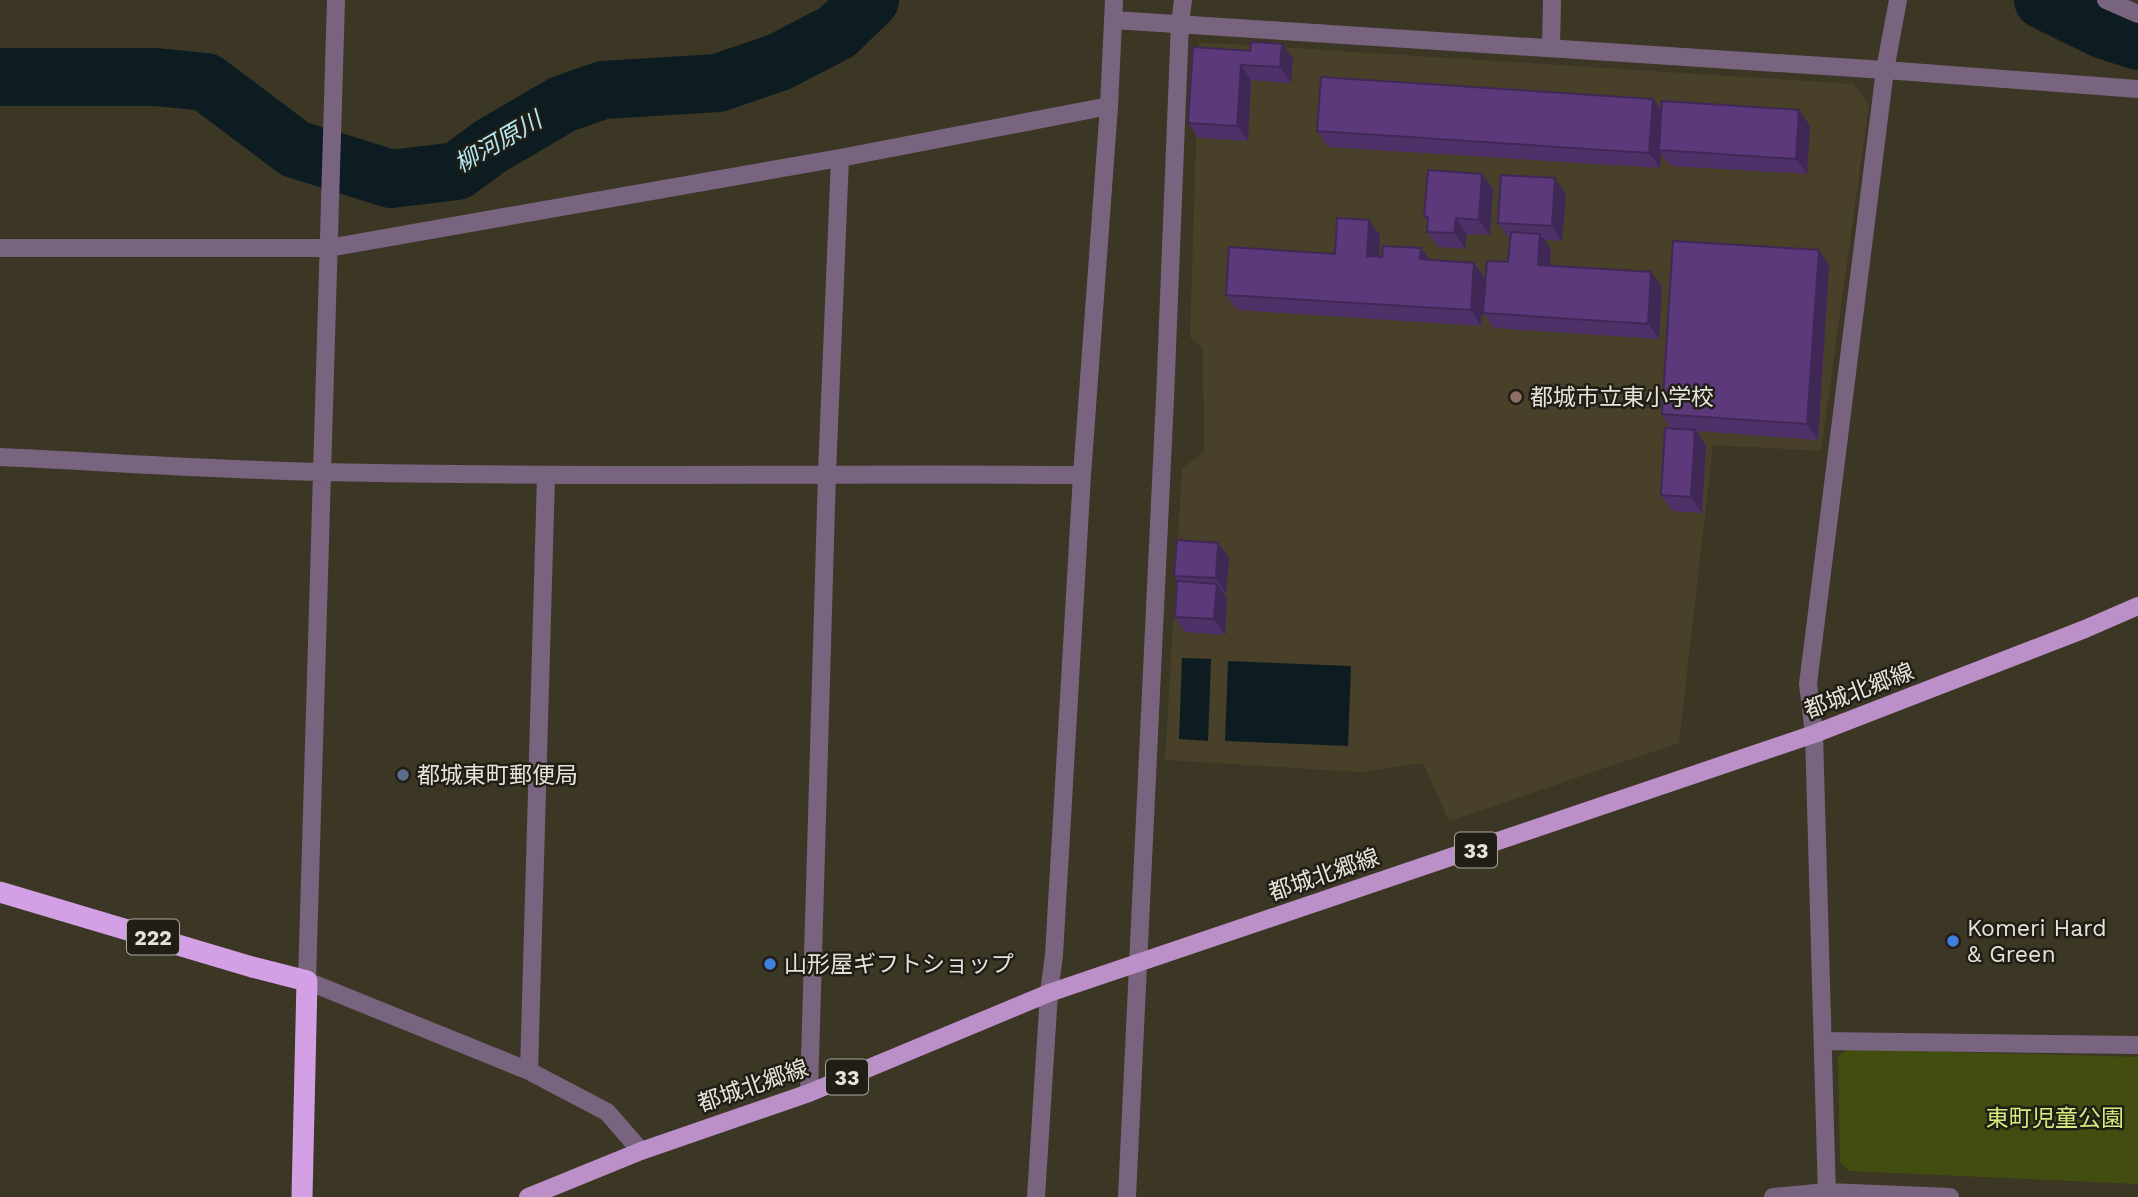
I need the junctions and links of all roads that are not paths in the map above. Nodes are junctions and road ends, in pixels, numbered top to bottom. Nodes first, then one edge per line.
1 (336, 0) edge
2 (1114, 0) edge
3 (1183, 0) edge
4 (1552, 0) edge
5 (1898, 0) edge
6 (2106, 0) edge
7 (2138, 13) edge
8 (1114, 20) junction
9 (1180, 23) junction
10 (1551, 47) junction
11 (1885, 70) junction
12 (2138, 89) edge
13 (1109, 106) junction
14 (840, 158) junction
15 (0, 248) edge
16 (328, 248) junction
17 (0, 457) edge
18 (323, 472) junction
19 (827, 473) junction
20 (1082, 475) junction
21 (546, 476) junction
22 (2138, 606) edge
23 (1814, 734) junction
24 (0, 892) edge
25 (1137, 965) junction
26 (307, 981) junction
27 (1049, 993) junction
28 (1823, 1041) junction
29 (2138, 1045) edge
30 (529, 1071) junction
31 (808, 1093) junction
32 (641, 1151) junction
33 (1827, 1195) edge
34 (302, 1197) edge
35 (528, 1197) edge
36 (1036, 1197) edge
37 (1128, 1197) edge
38 (1773, 1197) edge
39 (1950, 1197) edge

1 - 16 street
2 - 8 street
3 - 9 street
4 - 10 street
5 - 11 street
6 - 7 street
8 - 9 street
8 - 13 street
9 - 10 street
9 - 25 street
10 - 11 street
11 - 12 street
11 - 23 street
13 - 14 street
13 - 20 street
14 - 16 street
14 - 19 street
15 - 16 street
16 - 18 street
17 - 18 street
18 - 21 street
18 - 26 street
19 - 20 street
19 - 21 street
19 - 31 street
20 - 27 street
21 - 30 street
22 - 23 main road, 都城北郷線 / 33
23 - 25 main road, 都城北郷線 / 33
23 - 28 street
24 - 26 highway, 222
25 - 27 main road, 都城北郷線 / 33
25 - 37 street
26 - 30 street
26 - 34 highway
27 - 31 main road, 都城北郷線 / 33
27 - 36 street
28 - 29 street
28 - 33 street
30 - 32 street
31 - 32 main road, 都城北郷線 / 33
32 - 35 main road, 都城北郷線 / 33
33 - 38 street
33 - 39 street

